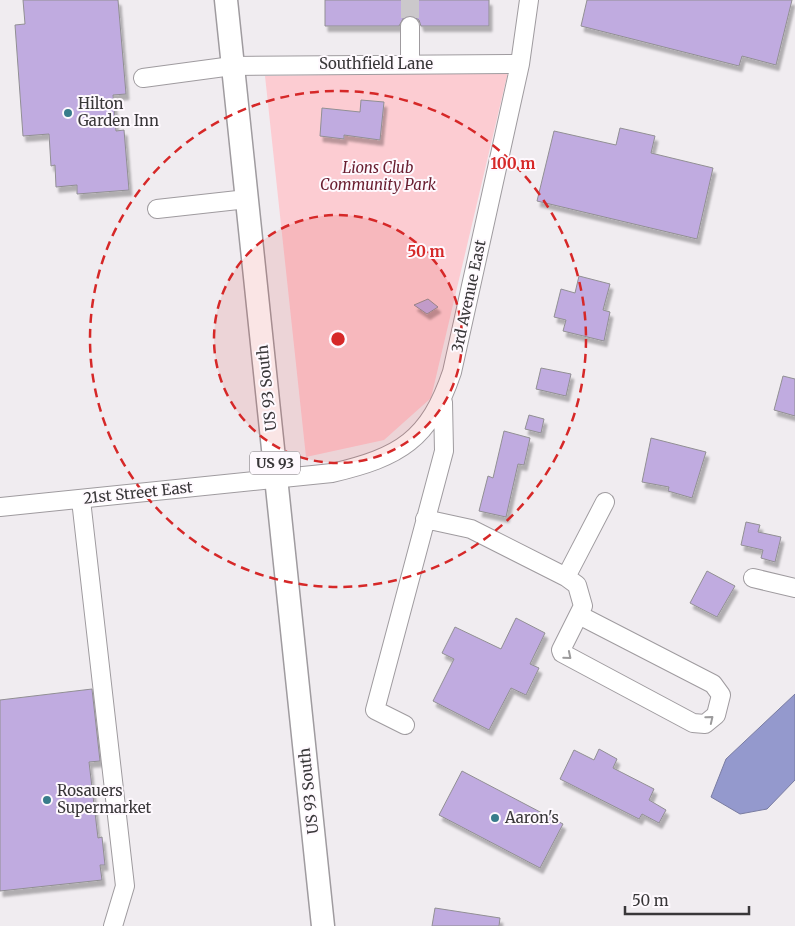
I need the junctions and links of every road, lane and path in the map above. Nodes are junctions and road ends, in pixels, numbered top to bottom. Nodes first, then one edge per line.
1 (226, 0) edge
2 (529, 0) edge
3 (410, 26) tunnel mouth
4 (410, 64) junction
5 (520, 64) junction
6 (232, 66) junction
7 (143, 78) dead end
8 (247, 199) junction
9 (158, 209) dead end
10 (443, 399) junction
11 (276, 478) junction
12 (81, 500) junction
13 (605, 502) dead end
14 (0, 507) edge
15 (425, 519) junction
16 (566, 577) junction
17 (752, 578) dead end
18 (795, 588) edge
19 (579, 614) junction
20 (405, 725) dead end
21 (113, 926) edge
22 (323, 926) edge

1 - 6 main road, US 93 South / US 93
2 - 5 street, 3rd Avenue East
3 - 4 street
4 - 5 street, Southfield Lane
4 - 6 street, Southfield Lane
5 - 10 street, 3rd Avenue East
6 - 7 street, Southfield Lane
6 - 8 main road, US 93 South / US 93
8 - 9 street
8 - 11 main road, US 93 South / US 93
10 - 11 street, 3rd Avenue East
10 - 15 street
11 - 12 street, 21st Street East
11 - 22 main road, US 93 South / US 93
12 - 14 street, 21st Street East
12 - 21 street
13 - 16 street
15 - 16 street
15 - 20 street
16 - 19 street
17 - 18 street
19 -> 19 street

